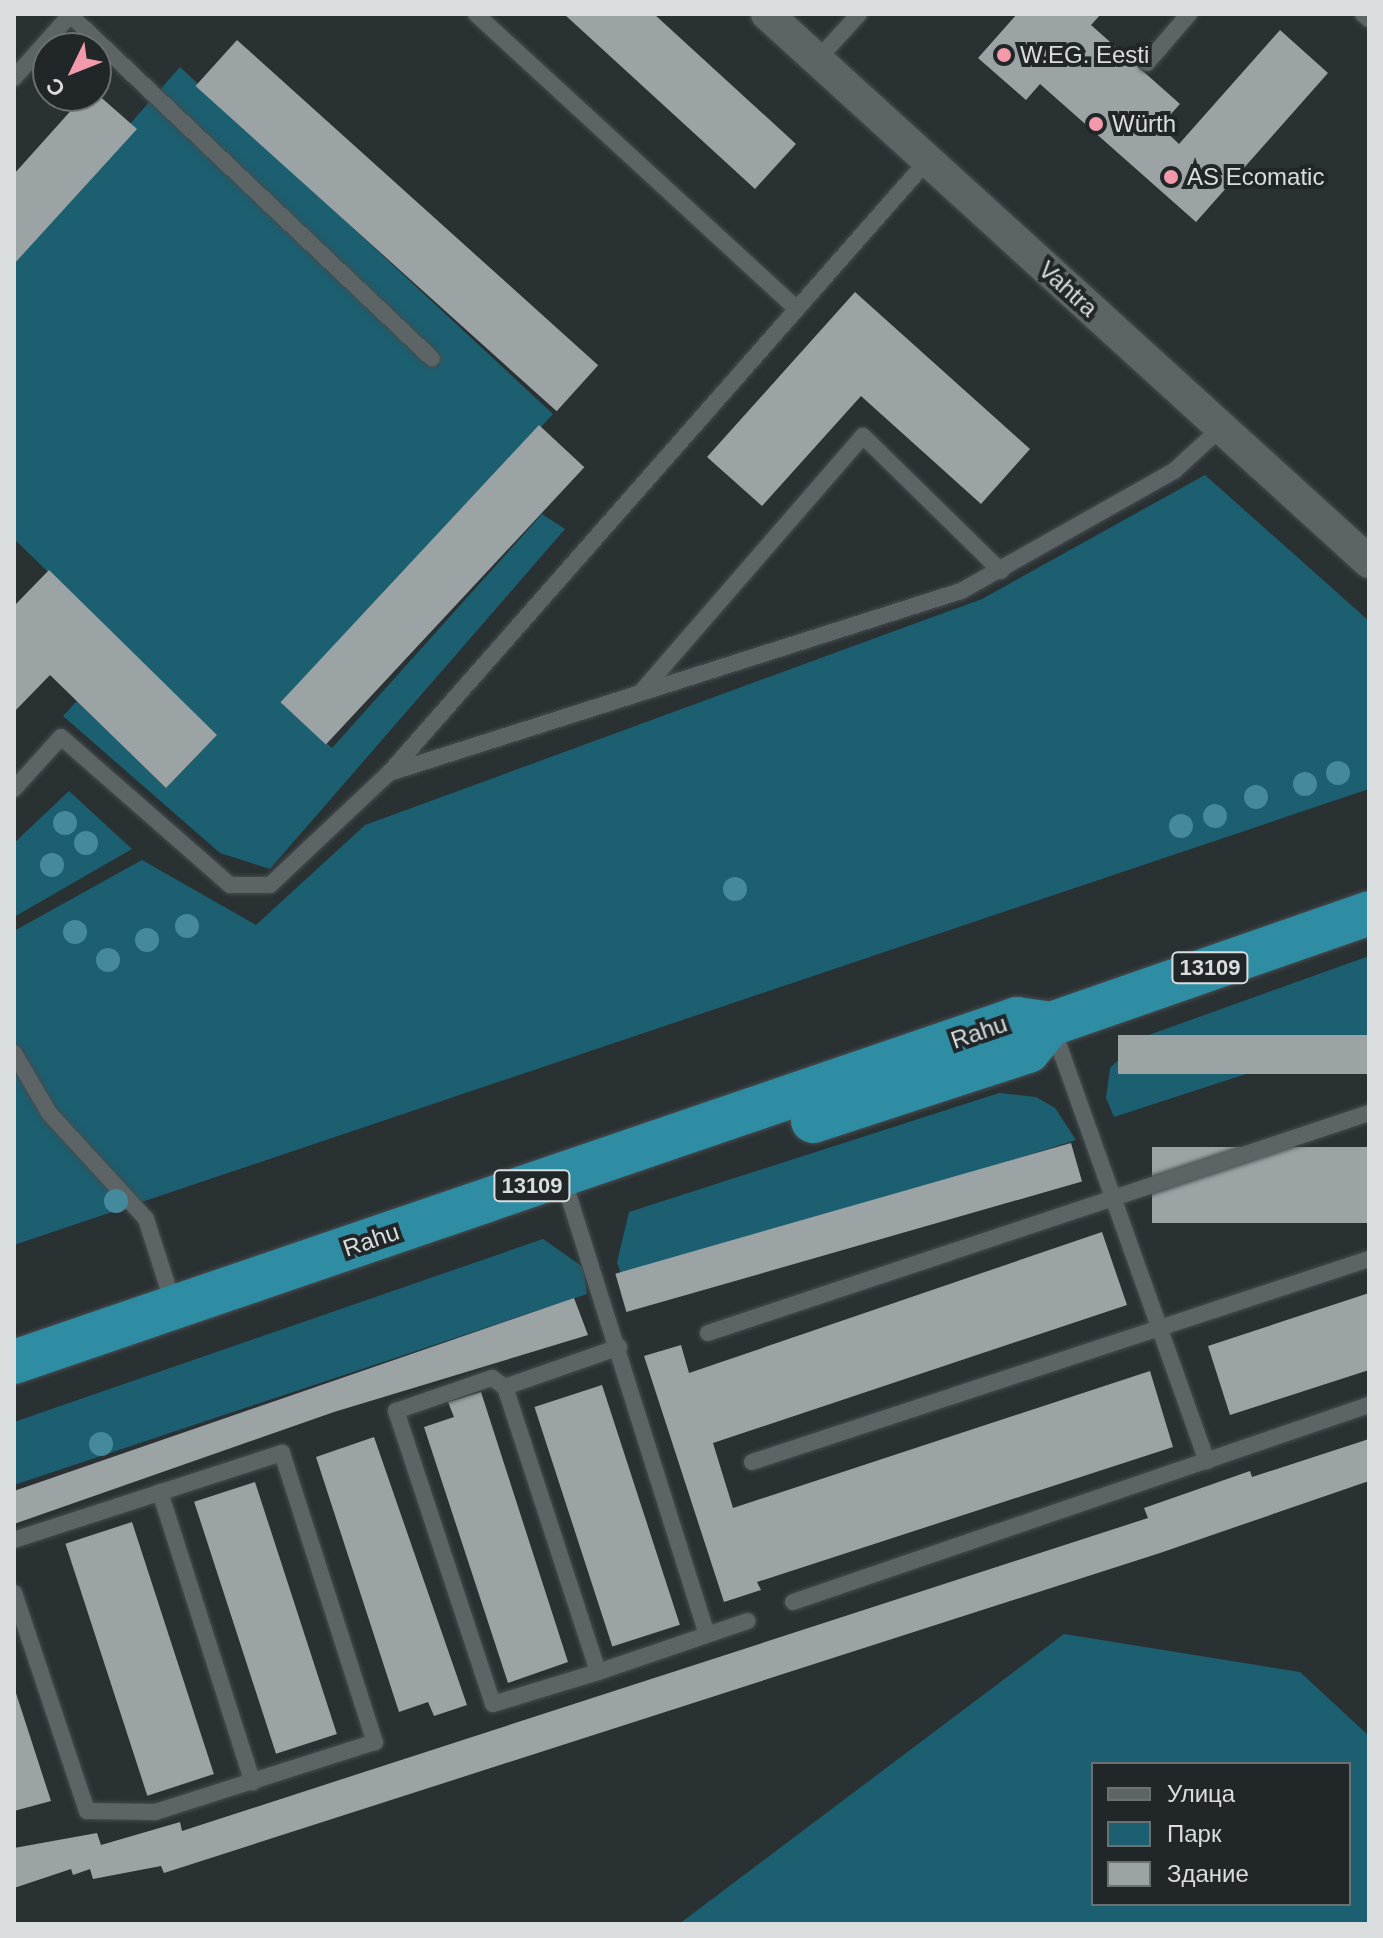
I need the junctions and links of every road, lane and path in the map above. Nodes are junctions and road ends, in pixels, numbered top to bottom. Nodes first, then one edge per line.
1 (71, 14) edge
2 (476, 14) edge
3 (767, 14) edge
4 (859, 14) edge
5 (1189, 14) edge
6 (1363, 14) edge
7 (1369, 19) edge
8 (817, 60) junction
9 (1147, 63) dead end
10 (14, 78) edge
11 (927, 161) junction
12 (795, 307) junction
13 (432, 358) dead end
14 (1221, 428) junction
15 (1369, 562) edge
16 (1001, 571) junction
17 (640, 693) junction
18 (389, 773) junction
19 (14, 789) edge
20 (1369, 913) edge
21 (1051, 1024) junction
22 (14, 1053) edge
23 (1369, 1113) edge
24 (562, 1175) junction
25 (1116, 1199) junction
26 (1369, 1259) edge
27 (174, 1306) junction
28 (1161, 1329) junction
29 (708, 1333) dead end
30 (619, 1347) junction
31 (14, 1362) edge
32 (505, 1387) junction
33 (1369, 1405) edge
34 (1207, 1461) junction
35 (752, 1462) dead end
36 (160, 1492) junction
37 (14, 1540) edge
38 (14, 1593) edge
39 (793, 1602) dead end
40 (748, 1621) dead end
41 (707, 1634) junction
42 (598, 1672) junction
43 (253, 1783) junction

1 - 10 lane
1 - 13 lane
2 - 12 lane
3 - 8 street, Vahtra
4 - 8 lane
5 - 9 lane
6 - 7 lane
8 - 11 street, Vahtra
11 - 12 lane
11 - 14 street, Vahtra
12 - 18 lane
14 - 15 street, Vahtra
14 - 16 lane
16 - 17 lane
16 - 17 lane
17 - 18 lane
18 - 19 lane
20 - 21 highway, Rahu / 13109
21 - 24 highway, Rahu / 13109
21 - 25 lane
22 - 27 lane
23 - 25 lane
24 - 27 highway, Rahu / 13109
24 - 30 lane
25 - 28 lane
25 - 29 lane
26 - 28 lane
27 - 31 highway, Rahu / 13109
28 - 34 lane
28 - 35 lane
30 - 32 lane
30 - 41 lane
32 - 42 lane
32 - 42 lane
33 - 34 lane
34 - 39 lane
36 - 37 lane
36 - 43 lane
36 - 43 lane
38 - 43 lane
40 - 41 lane
41 - 42 lane

